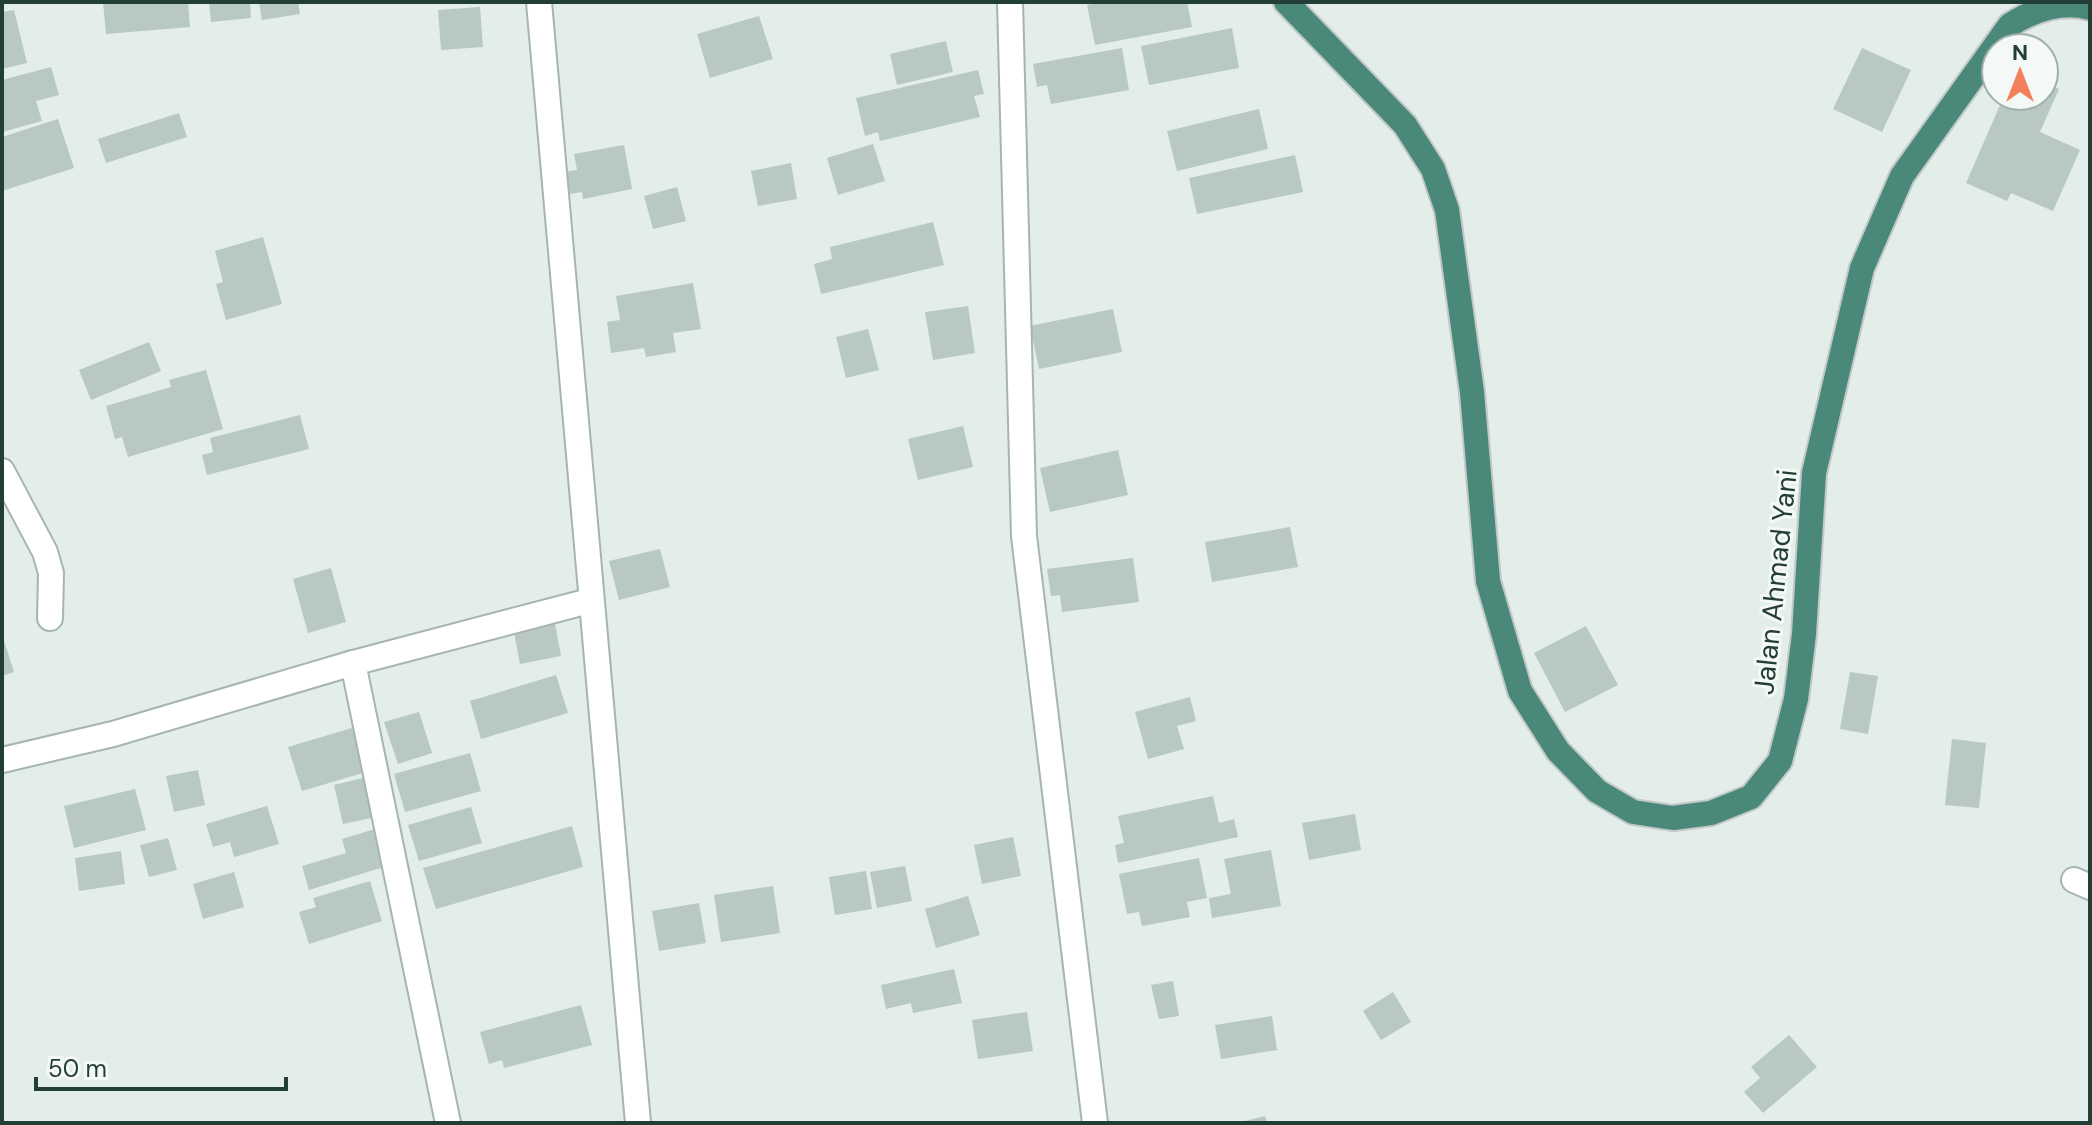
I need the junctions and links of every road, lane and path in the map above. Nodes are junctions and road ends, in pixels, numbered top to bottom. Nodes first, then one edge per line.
1 (539, 2) edge
2 (1010, 2) edge
3 (1286, 2) edge
4 (2029, 7) edge
5 (2090, 8) edge
6 (2, 471) edge
7 (589, 601) junction
8 (50, 618) dead end
9 (353, 663) junction
10 (2, 760) edge
11 (448, 1123) edge
12 (638, 1123) edge
13 (1095, 1123) edge

1 - 7 street
2 - 13 street
3 - 4 highway, Jalan Ahmad Yani
4 - 5 highway, Jalan Ahmad Yani
6 - 8 street
7 - 9 street
7 - 12 street
9 - 10 street
9 - 11 street

